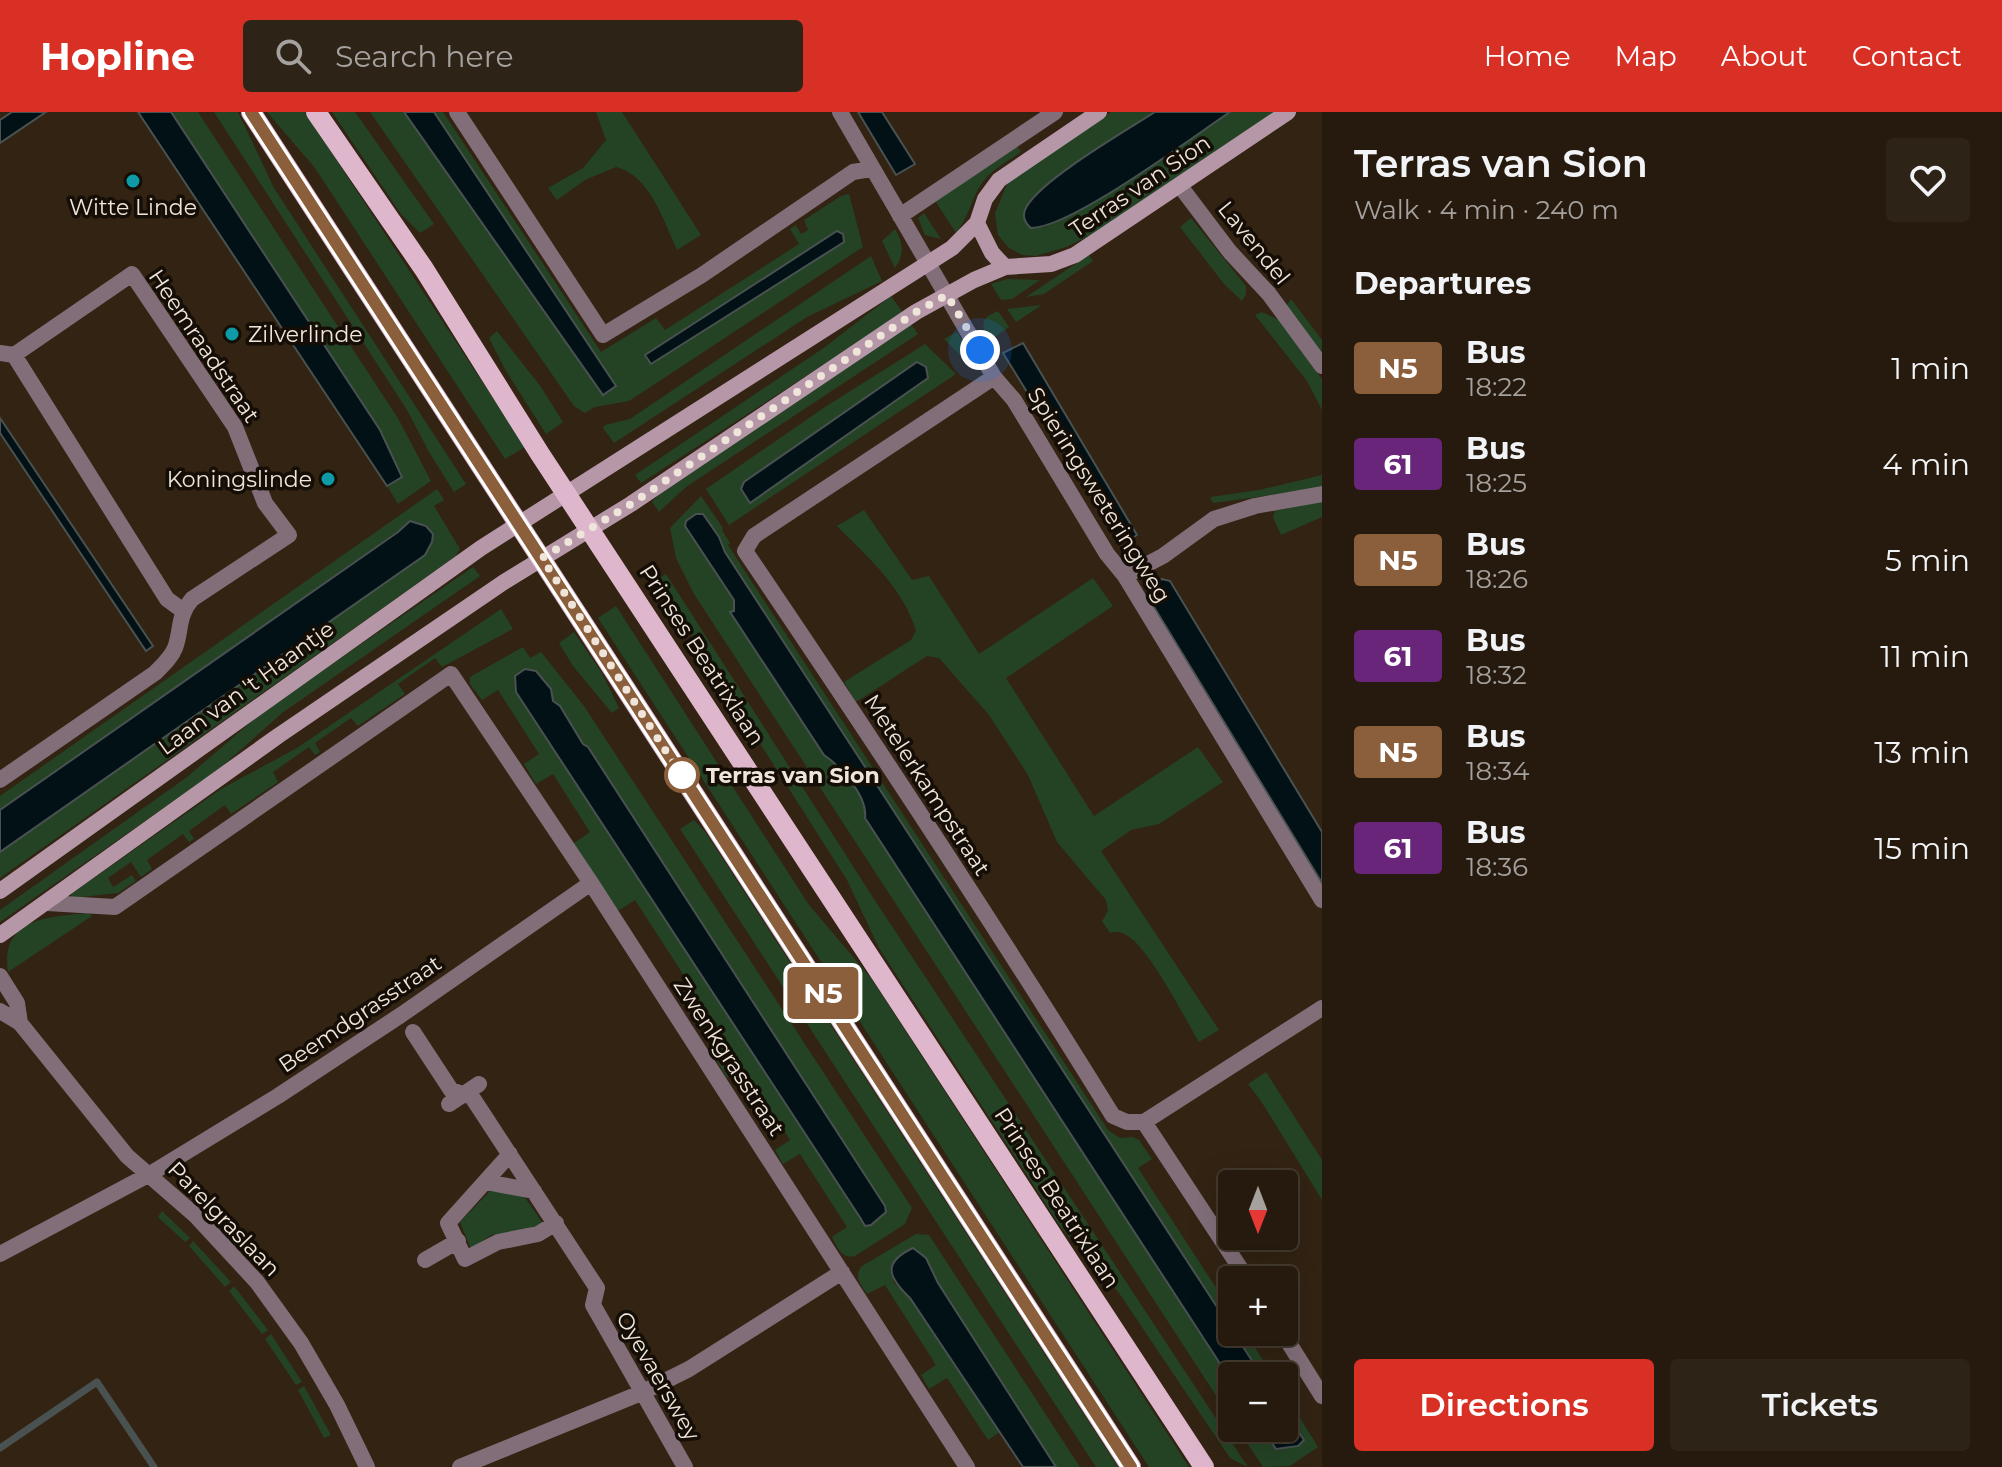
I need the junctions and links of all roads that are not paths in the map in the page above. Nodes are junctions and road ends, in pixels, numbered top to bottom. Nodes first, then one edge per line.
1 (251, 112) edge
2 (316, 112) edge
3 (457, 112) edge
4 (840, 112) edge
5 (1055, 112) edge
6 (1099, 112) edge
7 (1288, 112) edge
8 (871, 169) junction
9 (1180, 186) junction
10 (900, 216) junction
11 (977, 223) junction
12 (928, 263) junction
13 (1005, 267) junction
14 (947, 295) junction
15 (7, 354) edge
16 (1322, 366) edge
17 (994, 377) junction
18 (566, 493) junction
19 (1322, 494) edge
20 (520, 524) junction
21 (590, 528) junction
22 (542, 558) junction
23 (1125, 576) junction
24 (182, 610) junction
25 (0, 780) edge
26 (591, 883) junction
27 (0, 891) edge
28 (1322, 900) edge
29 (47, 903) junction
30 (0, 935) edge
31 (0, 976) edge
32 (1322, 1008) edge
33 (0, 1011) edge
34 (20, 1023) junction
35 (413, 1032) dead end
36 (479, 1084) dead end
37 (456, 1099) junction
38 (1144, 1122) junction
39 (510, 1154) junction
40 (150, 1174) junction
41 (486, 1182) junction
42 (534, 1191) junction
43 (556, 1223) junction
44 (458, 1241) junction
45 (0, 1254) edge
46 (425, 1260) dead end
47 (1239, 1266) edge
48 (842, 1272) junction
49 (1291, 1346) edge
50 (641, 1393) junction
51 (1322, 1396) edge
52 (367, 1467) edge
53 (460, 1467) edge
54 (685, 1467) edge
55 (967, 1467) edge
56 (1131, 1467) edge
57 (1204, 1467) edge

1 - 20 main road
2 - 18 main road, Prinses Beatrixlaan
3 - 8 street
4 - 8 street, Spieringsweteringweg
5 - 10 street
6 - 11 street
7 - 9 street, Terras van Sion
8 - 10 street, Spieringsweteringweg
9 - 13 street, Terras van Sion
9 - 16 street, Lavendel
10 - 12 street, Spieringsweteringweg
11 - 12 street
11 - 13 street
12 - 14 street, Spieringsweteringweg
12 - 18 street
13 - 14 street, Terras van Sion
14 - 17 street, Spieringsweteringweg
14 - 21 street, Terras van Sion
15 - 24 street, Heemraadstraat
15 - 24 street, Heemraadstraat
17 - 23 street, Spieringsweteringweg
17 - 38 street, Metelerkampstraat
18 - 20 street, Laan van 't Haantje
18 - 21 main road, Prinses Beatrixlaan
19 - 23 street
20 - 22 main road
20 - 27 street, Laan van 't Haantje
21 - 22 street, Terras van Sion
21 - 57 main road, Prinses Beatrixlaan
22 - 29 street
22 - 56 main road
23 - 28 street, Spieringsweteringweg
24 - 25 street
26 - 29 street, Zwenkgrasstraat
26 - 40 street, Beemdgrasstraat
26 - 48 street, Zwenkgrasstraat
29 - 30 street
31 - 34 street, Parelgraslaan
32 - 38 street
33 - 34 street, Parelgraslaan
34 - 40 street, Parelgraslaan
35 - 37 street, Oyevaerswey
36 - 37 street
37 - 39 street, Oyevaerswey
38 - 47 street
39 - 41 street
39 - 42 street, Oyevaerswey
40 - 45 street, Beemdgrasstraat
40 - 52 street, Parelgraslaan
41 - 42 street
41 - 44 street
42 - 43 street, Oyevaerswey
43 - 44 street
43 - 50 street, Oyevaerswey
44 - 46 street
48 - 50 street
48 - 55 street, Zwenkgrasstraat
49 - 51 street
50 - 53 street
50 - 54 street, Oyevaerswey

